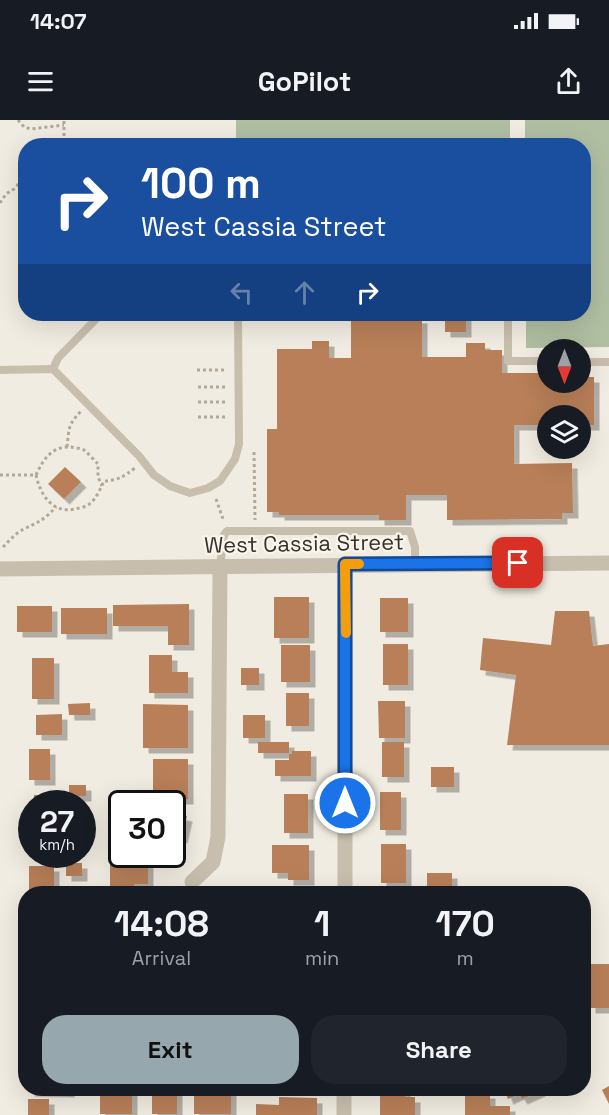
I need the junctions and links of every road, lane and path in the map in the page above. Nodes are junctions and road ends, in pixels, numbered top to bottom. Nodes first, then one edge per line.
1 (18, 120) edge
2 (64, 123) edge
3 (18, 184) edge
4 (0, 203) edge
5 (94, 321) edge
6 (238, 321) edge
7 (508, 321) edge
8 (537, 362) edge
9 (591, 362) edge
10 (609, 362) edge
11 (53, 369) junction
12 (0, 370) edge
13 (197, 370) dead end
14 (225, 370) dead end
15 (198, 387) dead end
16 (225, 387) dead end
17 (198, 402) dead end
18 (225, 402) dead end
19 (83, 410) dead end
20 (198, 417) dead end
21 (225, 417) dead end
22 (67, 447) junction
23 (254, 452) dead end
24 (135, 468) dead end
25 (0, 475) edge
26 (36, 475) junction
27 (102, 486) junction
28 (216, 499) dead end
29 (56, 507) junction
30 (223, 519) dead end
31 (255, 523) dead end
32 (3, 547) dead end
33 (609, 562) edge
34 (345, 564) junction
35 (416, 564) junction
36 (220, 566) junction
37 (0, 569) edge
38 (192, 882) dead end
39 (345, 886) edge
40 (344, 1096) edge
41 (344, 1115) edge

1 - 2 path
3 - 4 path
5 - 11 lane
6 - 11 lane
7 - 8 lane
9 - 10 lane
11 - 12 lane
13 - 14 path
15 - 16 path
17 - 18 path
19 - 22 path
20 - 21 path
22 - 26 path
22 - 27 path
23 - 31 path
24 - 27 path
25 - 26 path
26 - 29 path
27 - 29 path
28 - 30 path
29 - 32 path
33 - 35 street, West Cassia Street
34 - 35 street, West Cassia Street
34 - 36 street, West Cassia Street
34 - 39 street
35 - 36 lane
36 - 37 street, West Cassia Street
36 - 38 street
40 - 41 street

